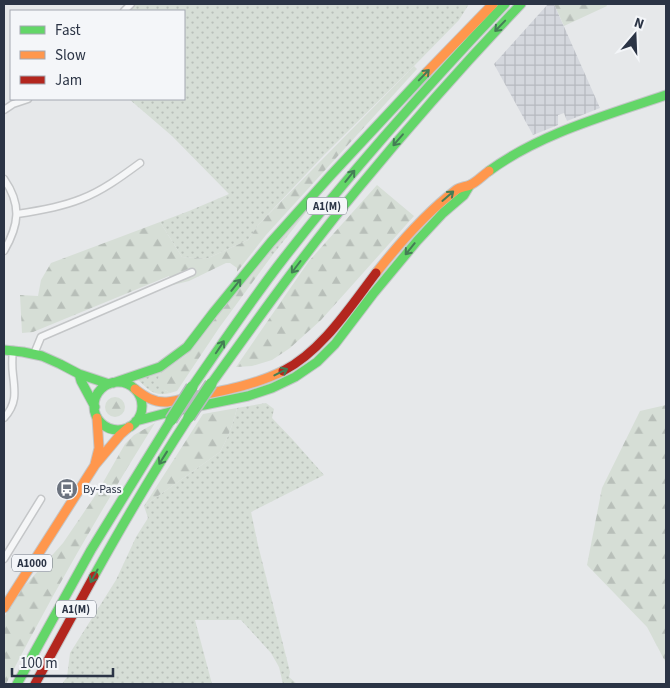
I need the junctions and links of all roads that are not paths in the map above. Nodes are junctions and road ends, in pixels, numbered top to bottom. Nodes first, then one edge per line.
1 (493, 4) edge
2 (504, 4) edge
3 (521, 4) edge
4 (666, 95) edge
5 (25, 100) edge
6 (4, 110) edge
7 (140, 163) dead end
8 (4, 179) edge
9 (470, 185) junction
10 (17, 214) junction
11 (4, 251) edge
12 (192, 272) dead end
13 (8, 350) edge
14 (34, 354) junction
15 (79, 374) junction
16 (111, 383) junction
17 (135, 389) junction
18 (96, 413) junction
19 (4, 418) edge
20 (132, 424) junction
21 (95, 465) junction
22 (41, 499) dead end
23 (4, 559) edge
24 (4, 608) edge
25 (17, 684) edge
26 (35, 684) edge

16 -> 1 main road
25 -> 2 main road, A1(M), bridge
3 -> 26 main road, A1(M), bridge
4 - 9 main road
5 - 6 street
7 - 10 street
8 - 10 street
17 -> 9 main road
9 -> 20 main road
10 - 11 street
12 - 14 street
13 - 14 main road
13 - 19 street
14 - 15 main road
15 - 16 main road
15 - 18 main road
16 - 17 main road
16 - 18 main road
17 - 20 main road
18 - 20 main road
18 - 21 main road, A1000
20 - 21 main road, A1000
21 - 24 main road, A1000
22 - 23 street

